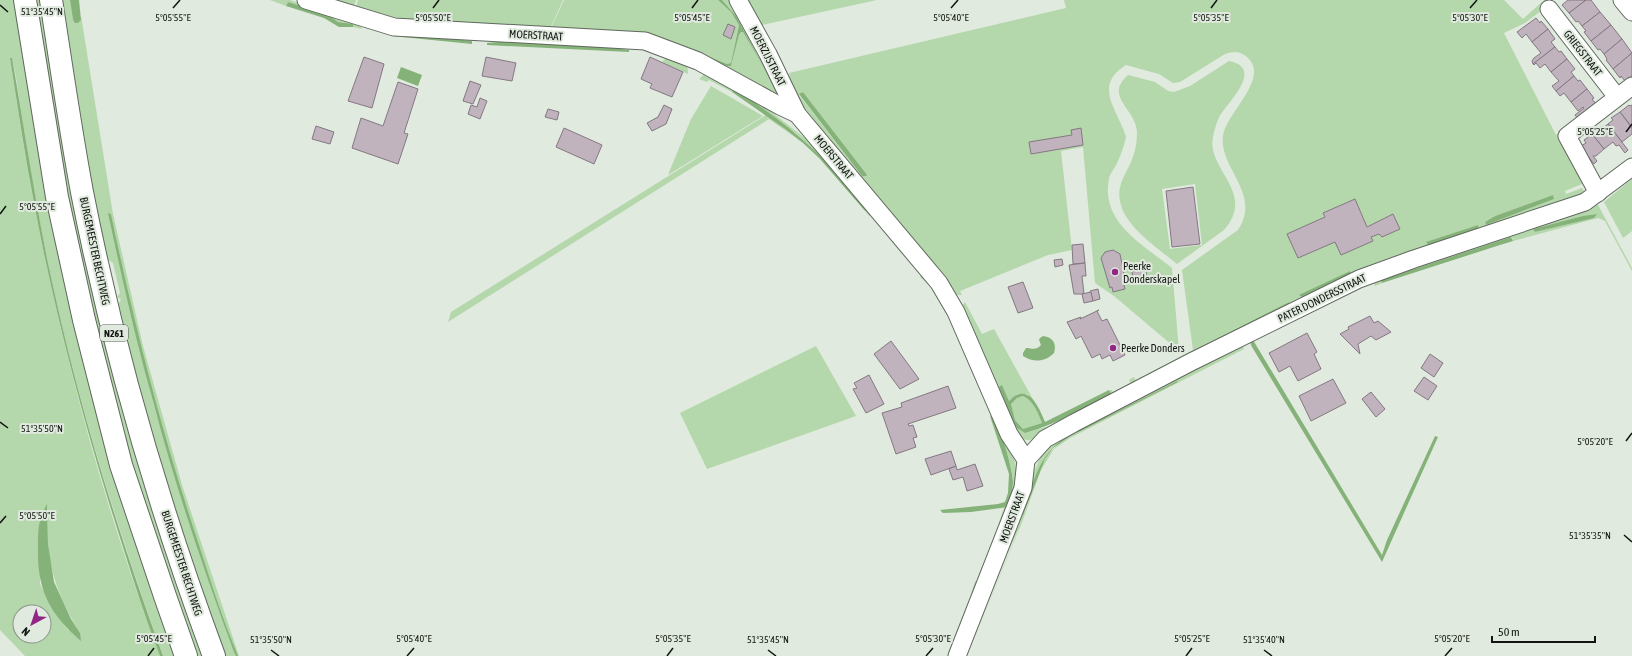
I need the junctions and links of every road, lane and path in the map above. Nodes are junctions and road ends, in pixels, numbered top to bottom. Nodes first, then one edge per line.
1 (26, 0) edge
2 (51, 0) edge
3 (306, 0) edge
4 (738, 0) edge
5 (1622, 0) edge
6 (1549, 9) dead end
7 (1632, 12) edge
8 (1632, 86) edge
9 (1617, 97) junction
10 (797, 114) junction
11 (1632, 167) edge
12 (1598, 193) junction
13 (1026, 460) junction
14 (186, 656) edge
15 (214, 656) edge
16 (957, 656) edge

1 - 14 main road, N261
2 - 15 main road, BURGEMEESTER BECHTWEG / N261
3 - 10 street, MOERSTRAAT
4 - 10 street, MOERZIJSTRAAT
5 - 7 street
6 - 9 street, GRIEGSTRAAT
8 - 9 street
9 - 12 street
10 - 13 street, MOERSTRAAT
11 - 12 street, PATER DONDERSSTRAAT
12 - 13 street, PATER DONDERSSTRAAT
13 - 16 street, MOERSTRAAT

